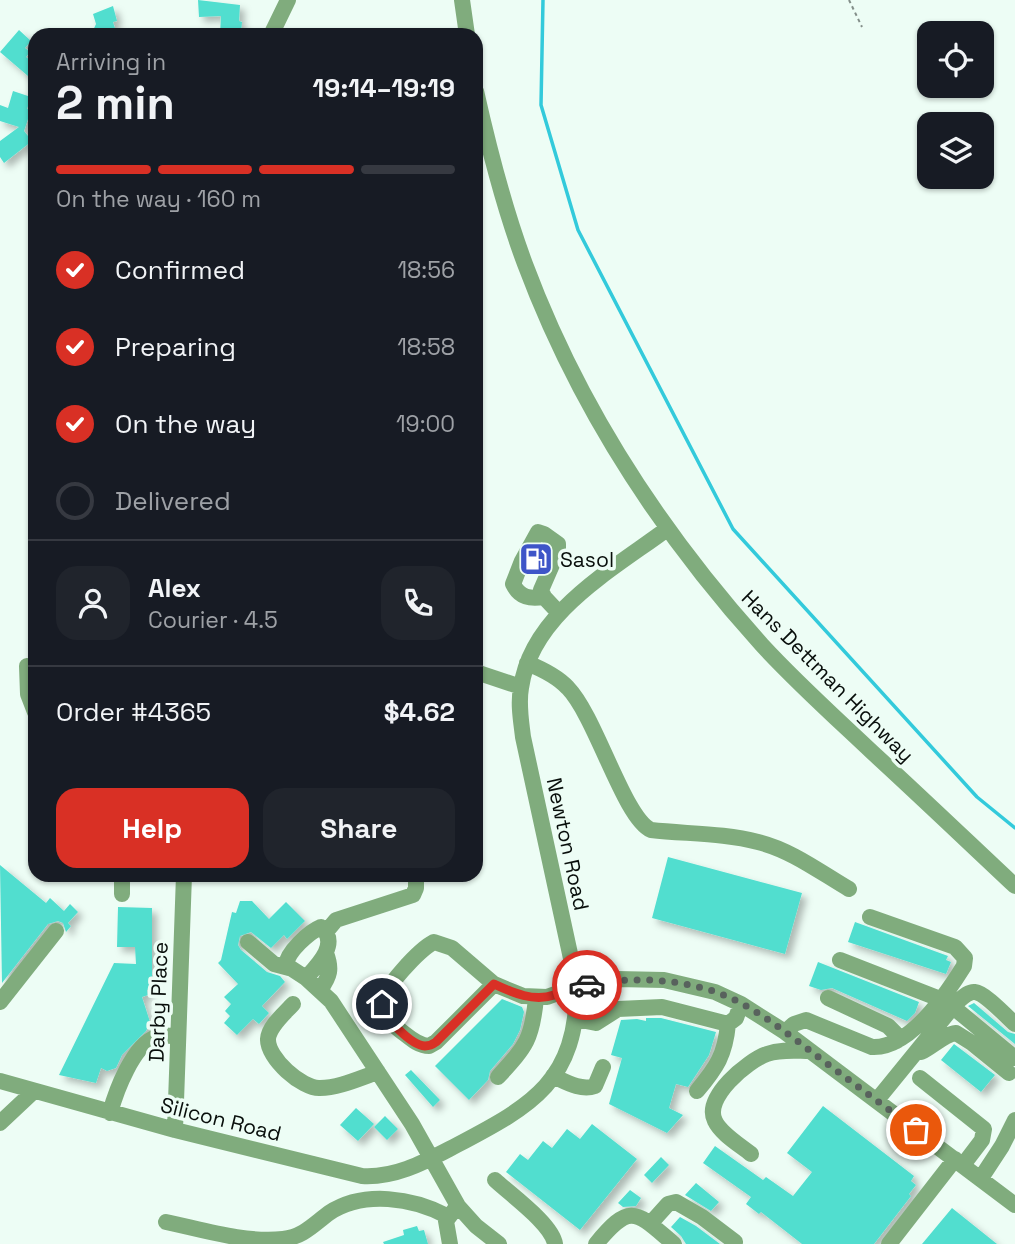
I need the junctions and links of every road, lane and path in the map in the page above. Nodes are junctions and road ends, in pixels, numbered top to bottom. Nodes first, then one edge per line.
1 (288, 0) edge
2 (462, 0) edge
3 (849, 0) edge
4 (862, 27) dead end
5 (274, 28) edge
6 (466, 28) edge
7 (483, 122) edge
8 (667, 529) junction
9 (544, 597) dead end
10 (558, 612) junction
11 (527, 663) junction
12 (27, 666) dead end
13 (483, 674) edge
14 (521, 687) junction
15 (28, 694) edge
16 (122, 882) edge
17 (184, 882) edge
18 (416, 882) edge
19 (1015, 886) edge
20 (849, 889) dead end
21 (122, 894) dead end
22 (870, 917) dead end
23 (56, 931) dead end
24 (326, 932) junction
25 (248, 942) dead end
26 (326, 953) junction
27 (840, 960) dead end
28 (289, 968) junction
29 (306, 978) junction
30 (494, 984) junction
31 (577, 986) junction
32 (320, 990) junction
33 (536, 998) junction
34 (828, 998) dead end
35 (0, 1002) edge
36 (947, 1003) junction
37 (293, 1004) dead end
38 (741, 1004) junction
39 (576, 1019) junction
40 (728, 1024) junction
41 (1015, 1024) edge
42 (785, 1032) junction
43 (178, 1037) junction
44 (897, 1041) junction
45 (810, 1051) junction
46 (915, 1054) junction
47 (1012, 1065) edge
48 (603, 1067) dead end
49 (378, 1072) junction
50 (553, 1076) junction
51 (498, 1077) dead end
52 (920, 1078) dead end
53 (0, 1081) edge
54 (697, 1091) dead end
55 (33, 1092) junction
56 (877, 1100) junction
57 (110, 1113) junction
58 (1015, 1120) edge
59 (0, 1122) edge
60 (175, 1130) junction
61 (1010, 1142) edge
62 (751, 1154) dead end
63 (431, 1158) junction
64 (959, 1162) junction
65 (981, 1178) junction
66 (495, 1180) dead end
67 (1015, 1205) edge
68 (453, 1211) junction
69 (166, 1222) dead end
70 (650, 1224) junction
71 (667, 1242) edge
72 (734, 1242) edge
73 (450, 1244) edge
74 (499, 1244) edge
75 (555, 1244) edge
76 (596, 1244) edge
77 (889, 1244) edge

1 - 5 street
2 - 6 street
3 - 4 path
7 - 8 street, Hans Dettman Highway
8 - 10 street, Newton Road
8 - 19 street, Hans Dettman Highway
9 - 10 street
10 - 11 street, Newton Road
11 - 14 street, Newton Road
11 - 20 street
12 - 15 street
13 - 14 street
14 - 31 street, Newton Road
16 - 21 street
17 - 43 street, Darby Place
18 - 24 street
22 - 36 street
23 - 35 street
24 - 26 street
24 - 28 street
25 - 28 street
26 - 29 street
26 - 32 street
27 - 36 street
28 - 29 street
29 - 32 street
30 - 30 street
30 - 33 street
31 - 33 street
31 - 38 street
31 - 39 street, Newton Road
32 - 49 street
33 - 51 street
34 - 44 street
36 - 41 street
36 - 44 street
36 - 46 street
36 - 47 street
37 - 49 street
38 - 40 street
38 - 42 street
39 - 40 street
39 - 50 street, Newton Road
40 - 54 street
42 - 44 street
42 - 45 street
43 - 57 street
43 - 60 street, Darby Place
45 - 56 street
45 - 62 street
46 - 47 street
46 - 56 street
48 - 50 street
49 - 63 street
50 - 63 street, Newton Road
52 - 64 street
53 - 55 street, Silicon Road
55 - 57 street, Silicon Road
55 - 59 street
56 - 64 street
57 - 60 street, Silicon Road
58 - 61 street
60 - 63 street, Silicon Road
61 - 65 street
63 - 68 street
64 - 65 street
64 - 77 street
65 - 67 street
66 - 75 street
68 - 69 street
68 - 73 street
68 - 74 street
70 - 71 street
70 - 72 street
70 - 76 street

